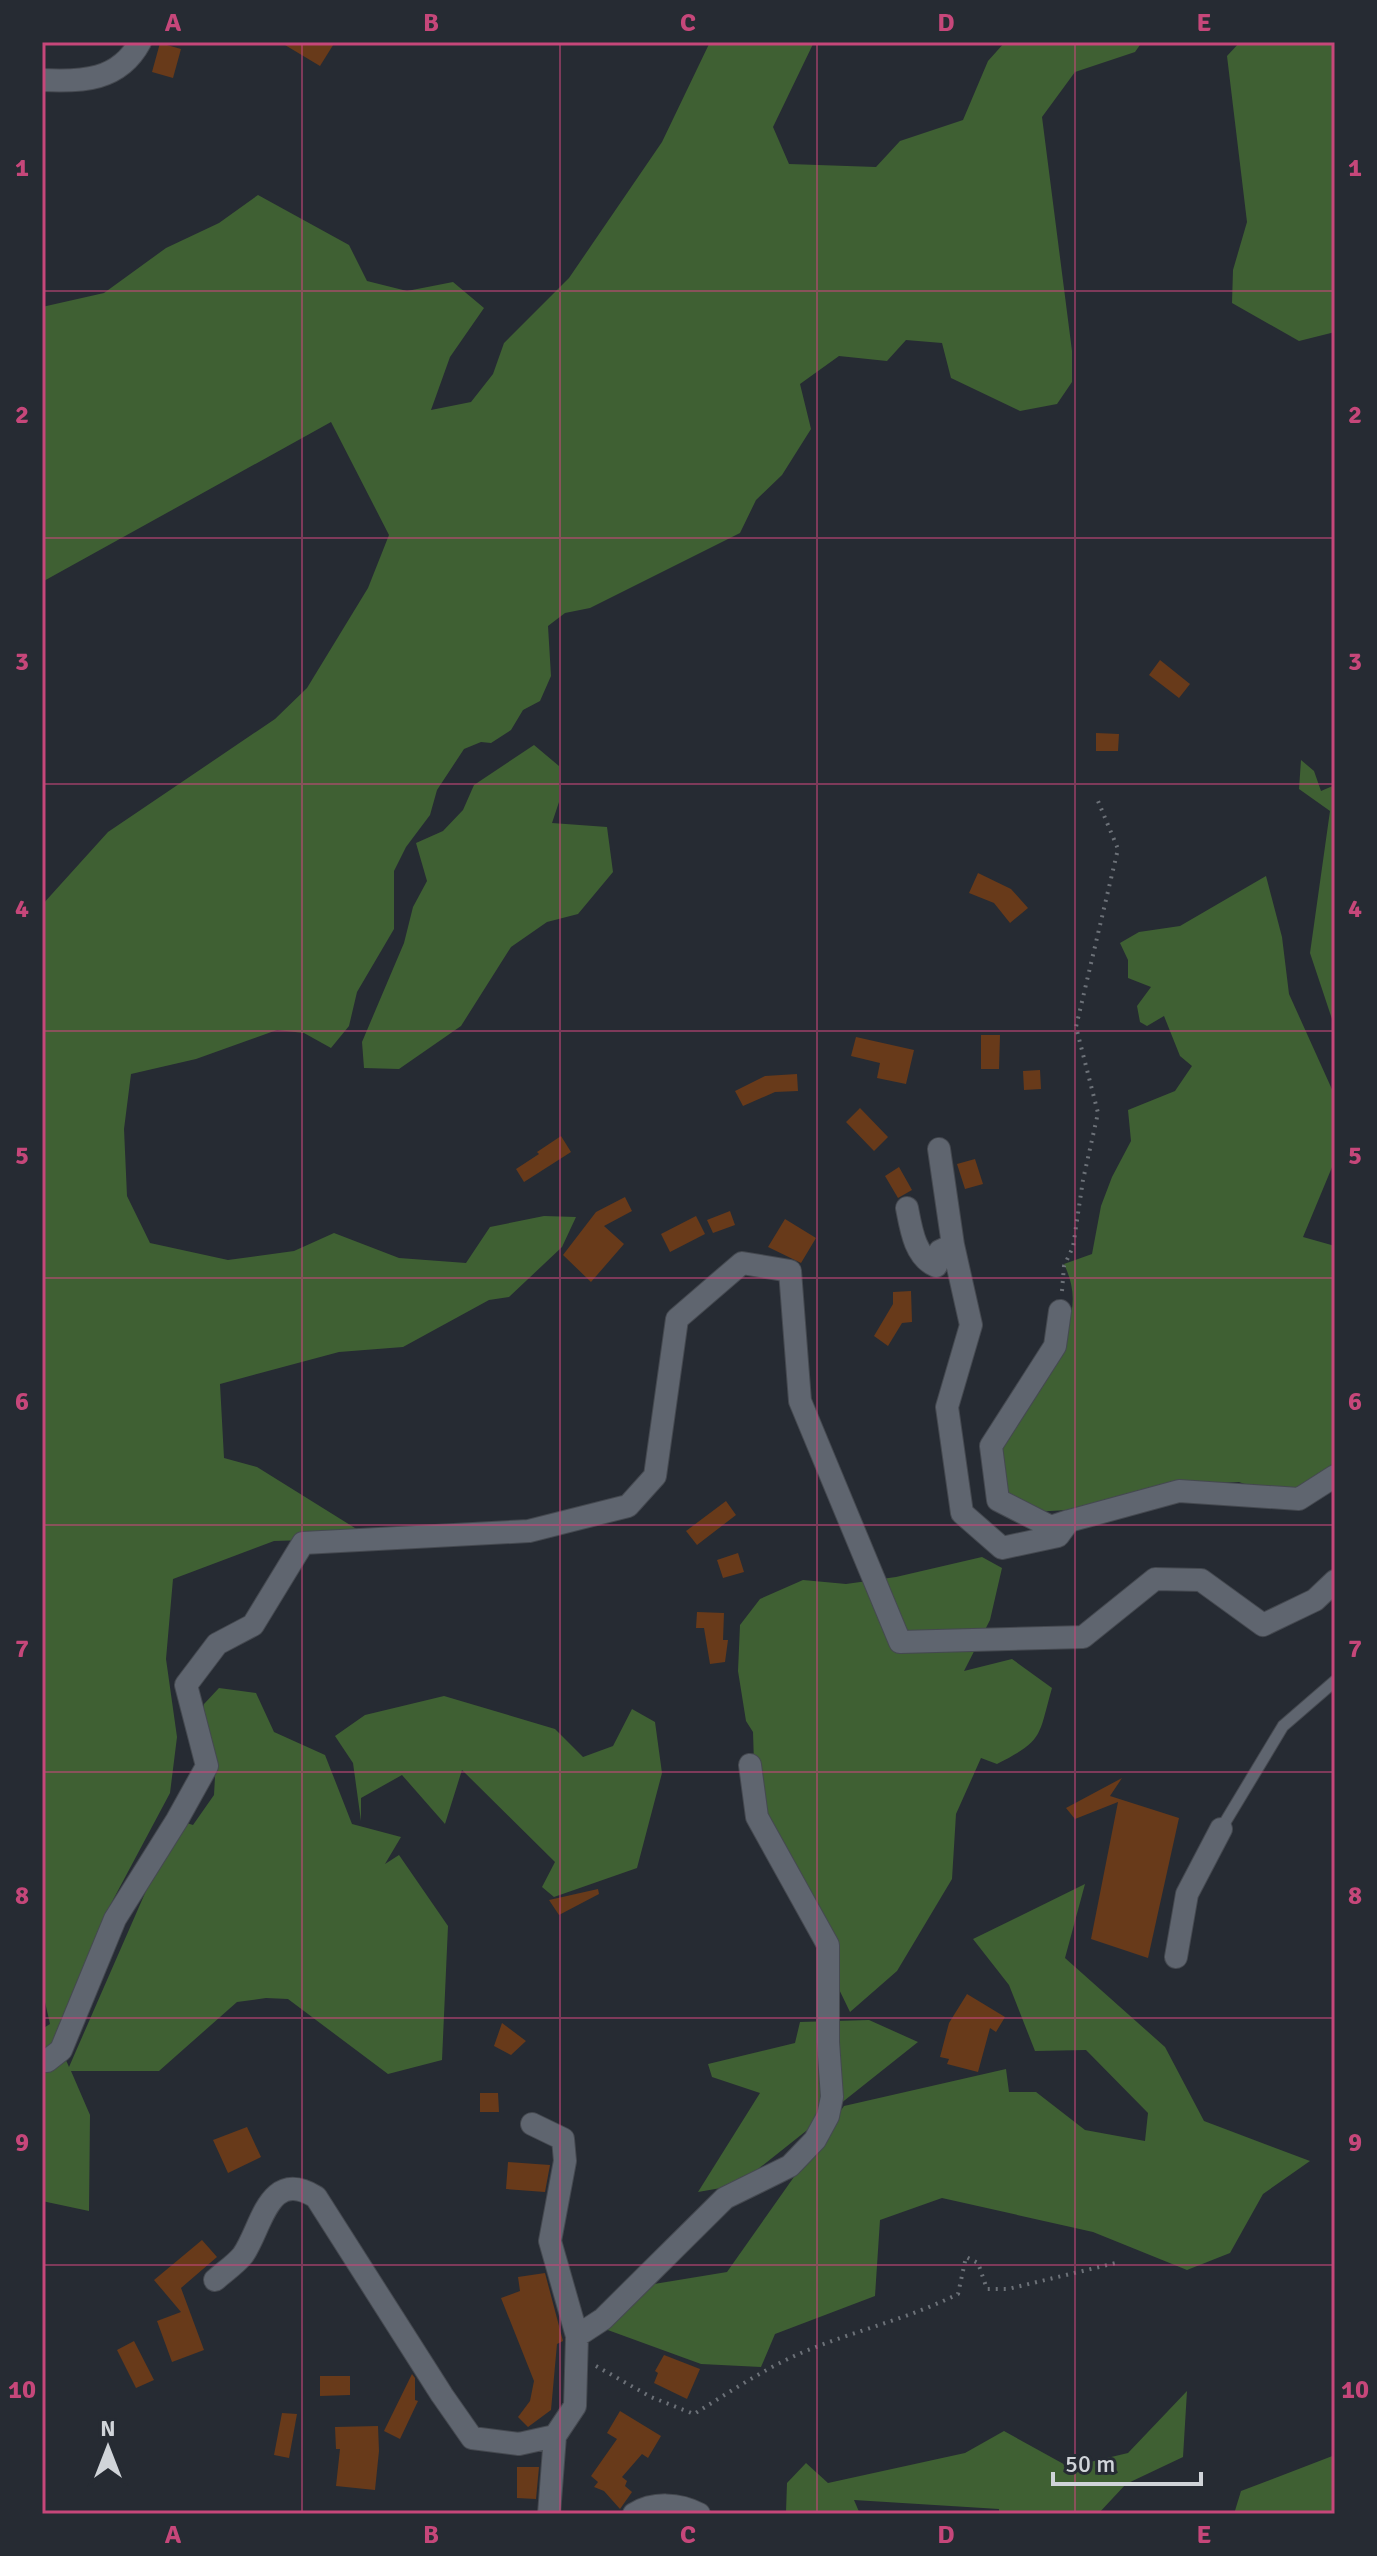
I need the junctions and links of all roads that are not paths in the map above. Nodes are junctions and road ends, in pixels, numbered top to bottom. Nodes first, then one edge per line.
1 (140, 42) edge
2 (42, 80) edge
3 (939, 1149) dead end
4 (907, 1208) dead end
5 (953, 1245) junction
6 (1060, 1311) road end
7 (1335, 1476) edge
8 (1069, 1521) junction
9 (1335, 1581) edge
10 (1335, 1681) edge
11 (750, 1765) dead end
12 (1221, 1829) joint
13 (1176, 1957) dead end
14 (42, 2061) edge
15 (532, 2124) dead end
16 (215, 2280) dead end
17 (577, 2346) junction
18 (555, 2436) junction
19 (549, 2514) edge
20 (634, 2514) edge
21 (699, 2514) edge

1 - 2 street
3 - 5 street
4 - 5 street
5 - 8 street
6 - 8 street
7 - 8 street
9 - 14 street
10 - 12 lane
11 - 17 street
12 - 13 street
15 - 17 street
16 - 18 street
17 - 18 street
18 - 19 street
20 - 21 street

